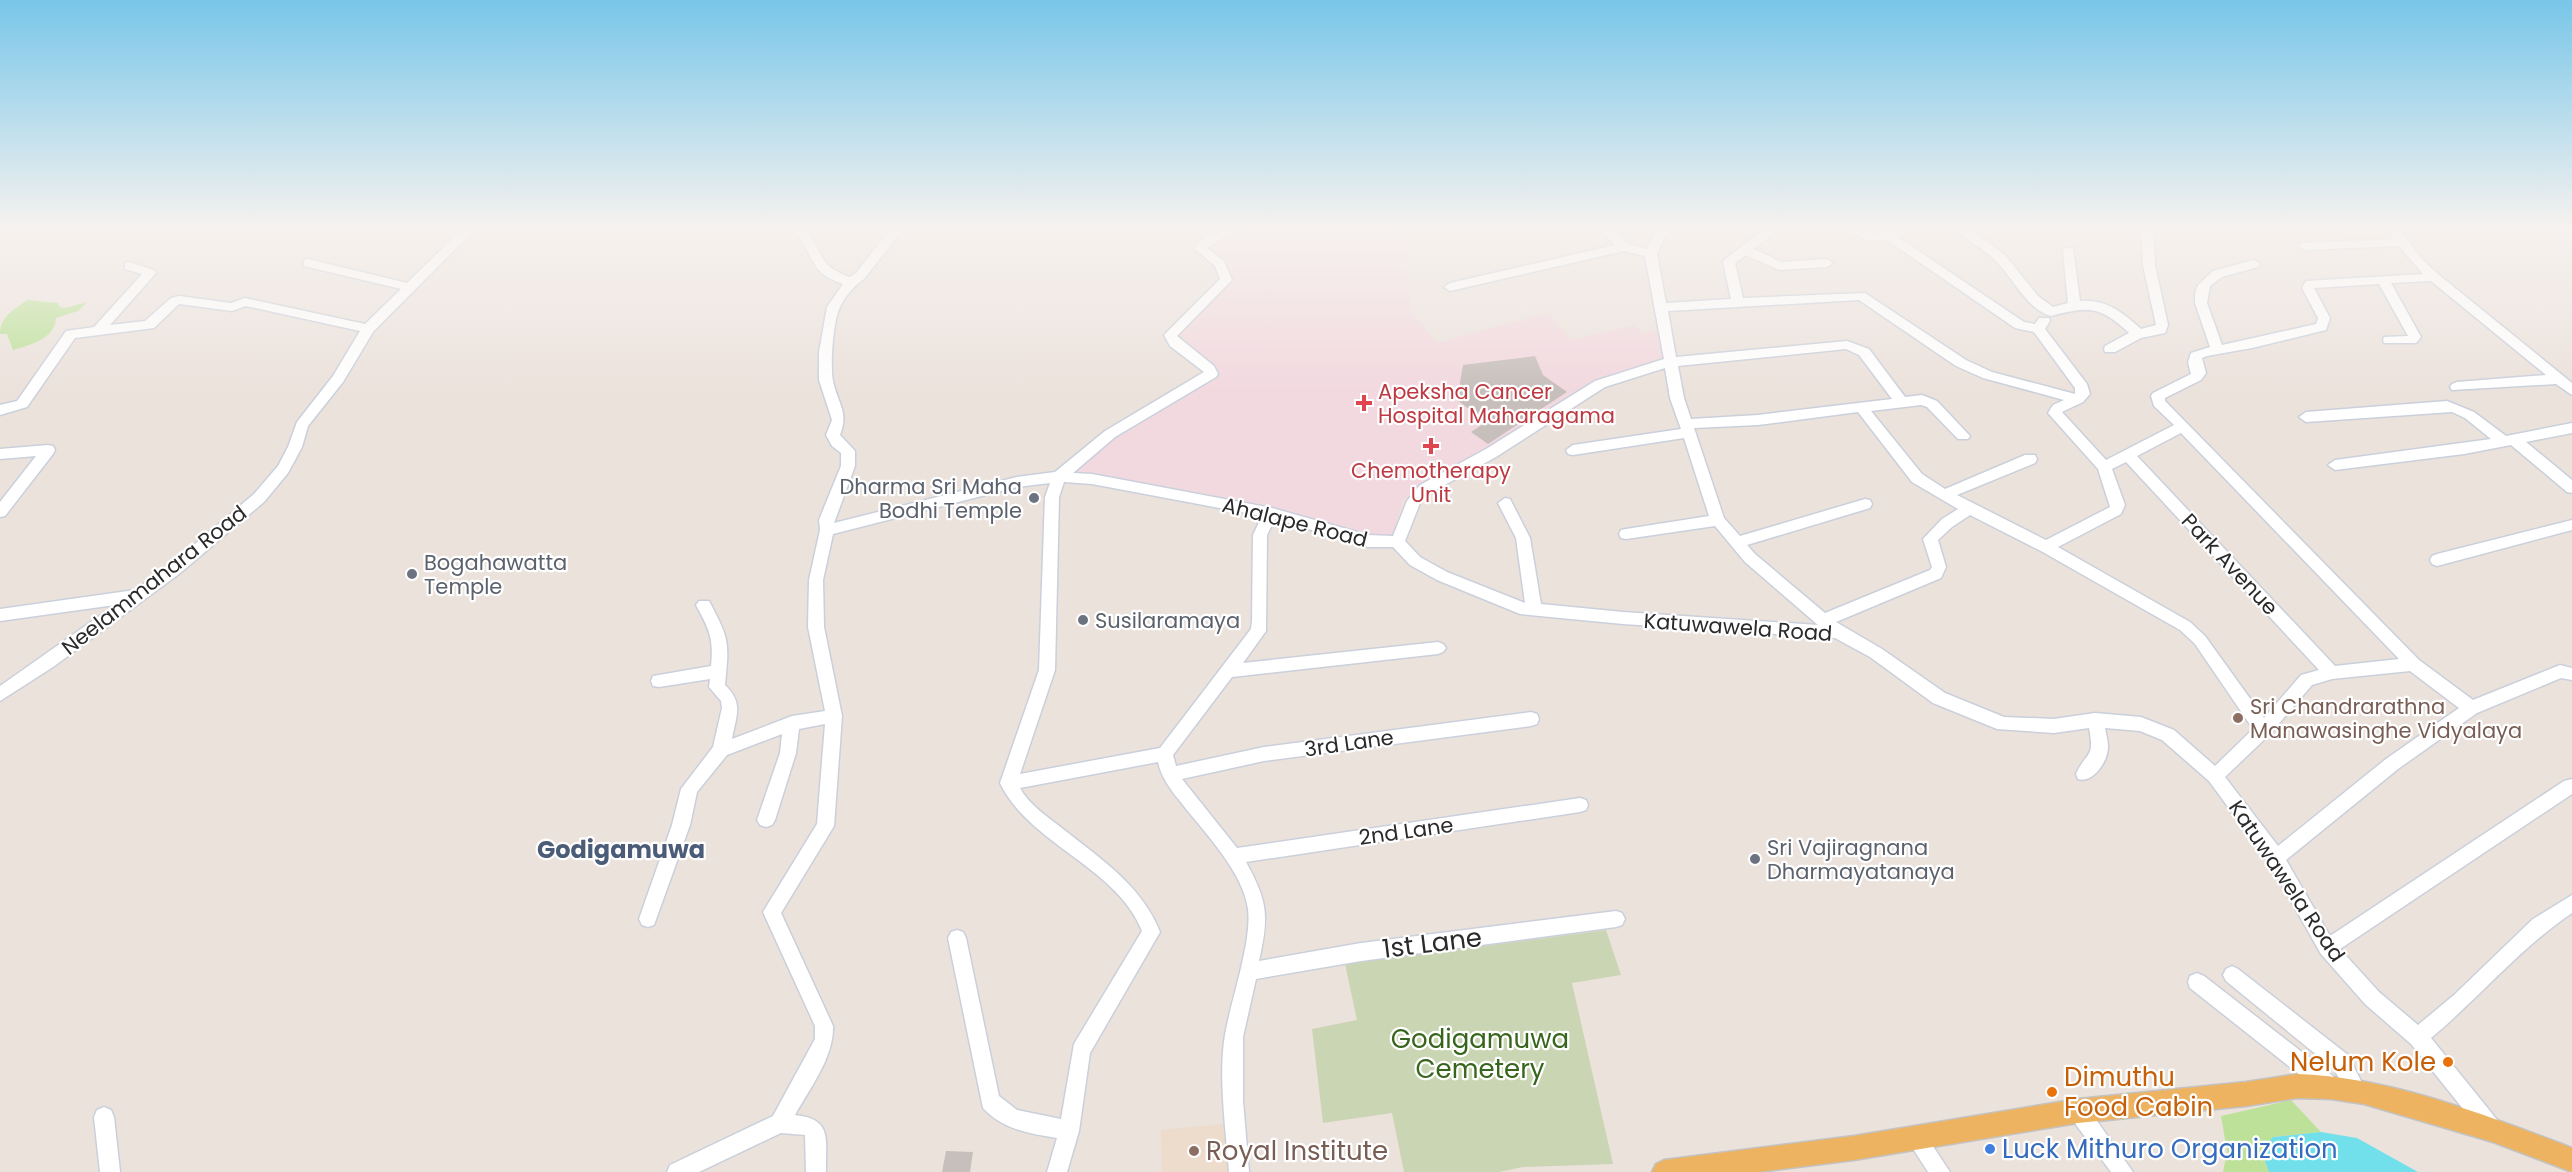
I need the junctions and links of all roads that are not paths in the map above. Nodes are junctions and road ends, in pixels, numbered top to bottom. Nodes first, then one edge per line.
1 (144, 282) edge
2 (386, 282) edge
3 (414, 282) edge
4 (851, 282) edge
5 (1224, 282) edge
6 (1473, 282) edge
7 (1657, 282) edge
8 (1733, 282) edge
9 (1956, 282) edge
10 (2020, 282) edge
11 (2072, 282) edge
12 (2153, 282) edge
13 (2205, 282) edge
14 (2343, 282) edge
15 (2384, 282) edge
16 (2440, 282) edge
17 (408, 287) junction
18 (1450, 287) dead end
19 (1738, 303) junction
20 (2074, 305) junction
21 (1662, 307) junction
22 (2051, 312) junction
23 (99, 329) junction
24 (368, 329) junction
25 (2038, 329) junction
26 (2138, 334) junction
27 (2389, 340) dead end
28 (2110, 349) dead end
29 (2219, 350) junction
30 (1670, 362) junction
31 (2558, 379) junction
32 (2457, 387) dead end
33 (2572, 390) edge
34 (2078, 399) junction
35 (1901, 402) junction
36 (1862, 408) junction
37 (0, 410) edge
38 (2306, 417) dead end
39 (2182, 426) junction
40 (1686, 428) junction
41 (2572, 428) edge
42 (1964, 436) dead end
43 (2508, 440) junction
44 (1573, 450) dead end
45 (0, 454) edge
46 (2128, 455) junction
47 (2030, 459) dead end
48 (2335, 465) dead end
49 (2104, 467) junction
50 (1059, 477) junction
51 (2572, 488) edge
52 (1944, 495) junction
53 (1505, 503) dead end
54 (1864, 504) dead end
55 (1970, 508) junction
56 (0, 512) edge
57 (1272, 513) junction
58 (1718, 520) junction
59 (2572, 525) edge
60 (826, 530) junction
61 (1626, 534) dead end
62 (1397, 542) junction
63 (1737, 542) junction
64 (2046, 547) junction
65 (2437, 560) dead end
66 (139, 595) junction
67 (704, 605) dead end
68 (1534, 609) junction
69 (0, 615) edge
70 (1831, 626) junction
71 (1438, 648) dead end
72 (2413, 664) junction
73 (718, 671) junction
74 (1227, 671) junction
75 (2568, 671) edge
76 (2332, 673) junction
77 (659, 681) dead end
78 (0, 694) edge
79 (2471, 708) junction
80 (834, 716) junction
81 (1531, 719) dead end
82 (2095, 720) junction
83 (792, 723) junction
84 (2263, 730) junction
85 (721, 750) junction
86 (1165, 754) junction
87 (2084, 774) dead end
88 (1169, 775) junction
89 (2215, 776) junction
90 (1008, 783) junction
91 (2570, 786) dead end
92 (1580, 805) dead end
93 (766, 820) dead end
94 (1233, 856) junction
95 (2277, 858) junction
96 (2572, 903) edge
97 (648, 918) dead end
98 (1616, 919) dead end
99 (957, 938) dead end
100 (2327, 948) junction
101 (1248, 972) junction
102 (2232, 975) dead end
103 (2197, 981) dead end
104 (2418, 1037) junction
105 (2331, 1087) junction
106 (2356, 1091) junction
107 (2078, 1111) junction
108 (104, 1117) dead end
109 (780, 1123) junction
110 (2493, 1130) junction
111 (1070, 1131) junction
112 (1916, 1138) junction
113 (2572, 1160) edge
114 (110, 1172) edge
115 (677, 1172) edge
116 (816, 1172) edge
117 (1057, 1172) edge
118 (1239, 1172) edge
119 (1664, 1172) edge
120 (1940, 1172) edge
121 (2123, 1172) edge

1 - 23 street
2 - 17 street
3 - 17 street, Neelammahara Road
4 - 60 street
5 - 50 street
6 - 18 street
7 - 21 street
8 - 19 street
9 - 25 street
10 - 22 street
11 - 20 street
12 - 26 street
13 - 29 street
14 - 29 street
15 - 27 street
16 - 31 street
17 - 24 street, Neelammahara Road
19 - 21 street
19 - 34 street
20 - 22 street
20 - 26 street
21 - 30 street
22 - 25 street
23 - 24 street
23 - 37 street
24 - 66 street, Neelammahara Road
25 - 34 street
26 - 28 street
29 - 39 street
30 - 35 street, Ahalape Road
30 - 40 street
30 - 62 street, Ahalape Road
31 - 32 street
31 - 33 street
34 - 49 street
35 - 36 street
35 - 42 street
36 - 40 street
36 - 52 street
38 - 43 street
39 - 46 street
39 - 72 street
40 - 44 street
40 - 58 street
41 - 43 street
43 - 48 street
43 - 51 street
45 - 56 street
46 - 49 street
46 - 76 street, Park Avenue
47 - 52 street
49 - 64 street
50 - 57 street, Ahalape Road
50 - 60 street, Ahalape Road
50 - 90 street
52 - 55 street
53 - 68 street
54 - 63 street
55 - 64 street
55 - 70 street
57 - 62 street, Ahalape Road
57 - 74 street
58 - 61 street
58 - 63 street
59 - 65 street
60 - 80 street
62 - 68 street, Katuwawela Road
63 - 70 street
64 - 84 street
66 - 69 street
66 - 78 street, Neelammahara Road
67 - 73 street
68 - 70 street, Katuwawela Road
70 - 82 street, Katuwawela Road
71 - 74 street
72 - 76 street
72 - 79 street
73 - 77 street
73 - 85 street
74 - 86 street
75 - 79 street
76 - 84 street
79 - 95 street
80 - 83 street
80 - 109 street
81 - 88 street, 3rd Lane
82 - 87 street
82 - 89 street, Katuwawela Road
83 - 85 street
83 - 93 street
84 - 89 street
85 - 97 street
86 - 88 street
86 - 90 street
88 - 94 street
89 - 95 street, Katuwawela Road
90 - 111 street
91 - 100 street
92 - 94 street, 2nd Lane
94 - 101 street
95 - 100 street, Katuwawela Road
96 - 104 street
98 - 101 street, 1st Lane
99 - 111 street
100 - 104 street, Katuwawela Road
101 - 118 street
102 - 106 street
103 - 105 street
104 - 110 street, Katuwawela Road
105 - 106 main road
105 - 107 main road
106 - 110 main road
107 - 112 main road
107 - 121 street
108 - 114 street
109 - 115 street
109 - 116 street
110 - 113 main road
111 - 117 street
112 - 119 main road
112 - 120 street

